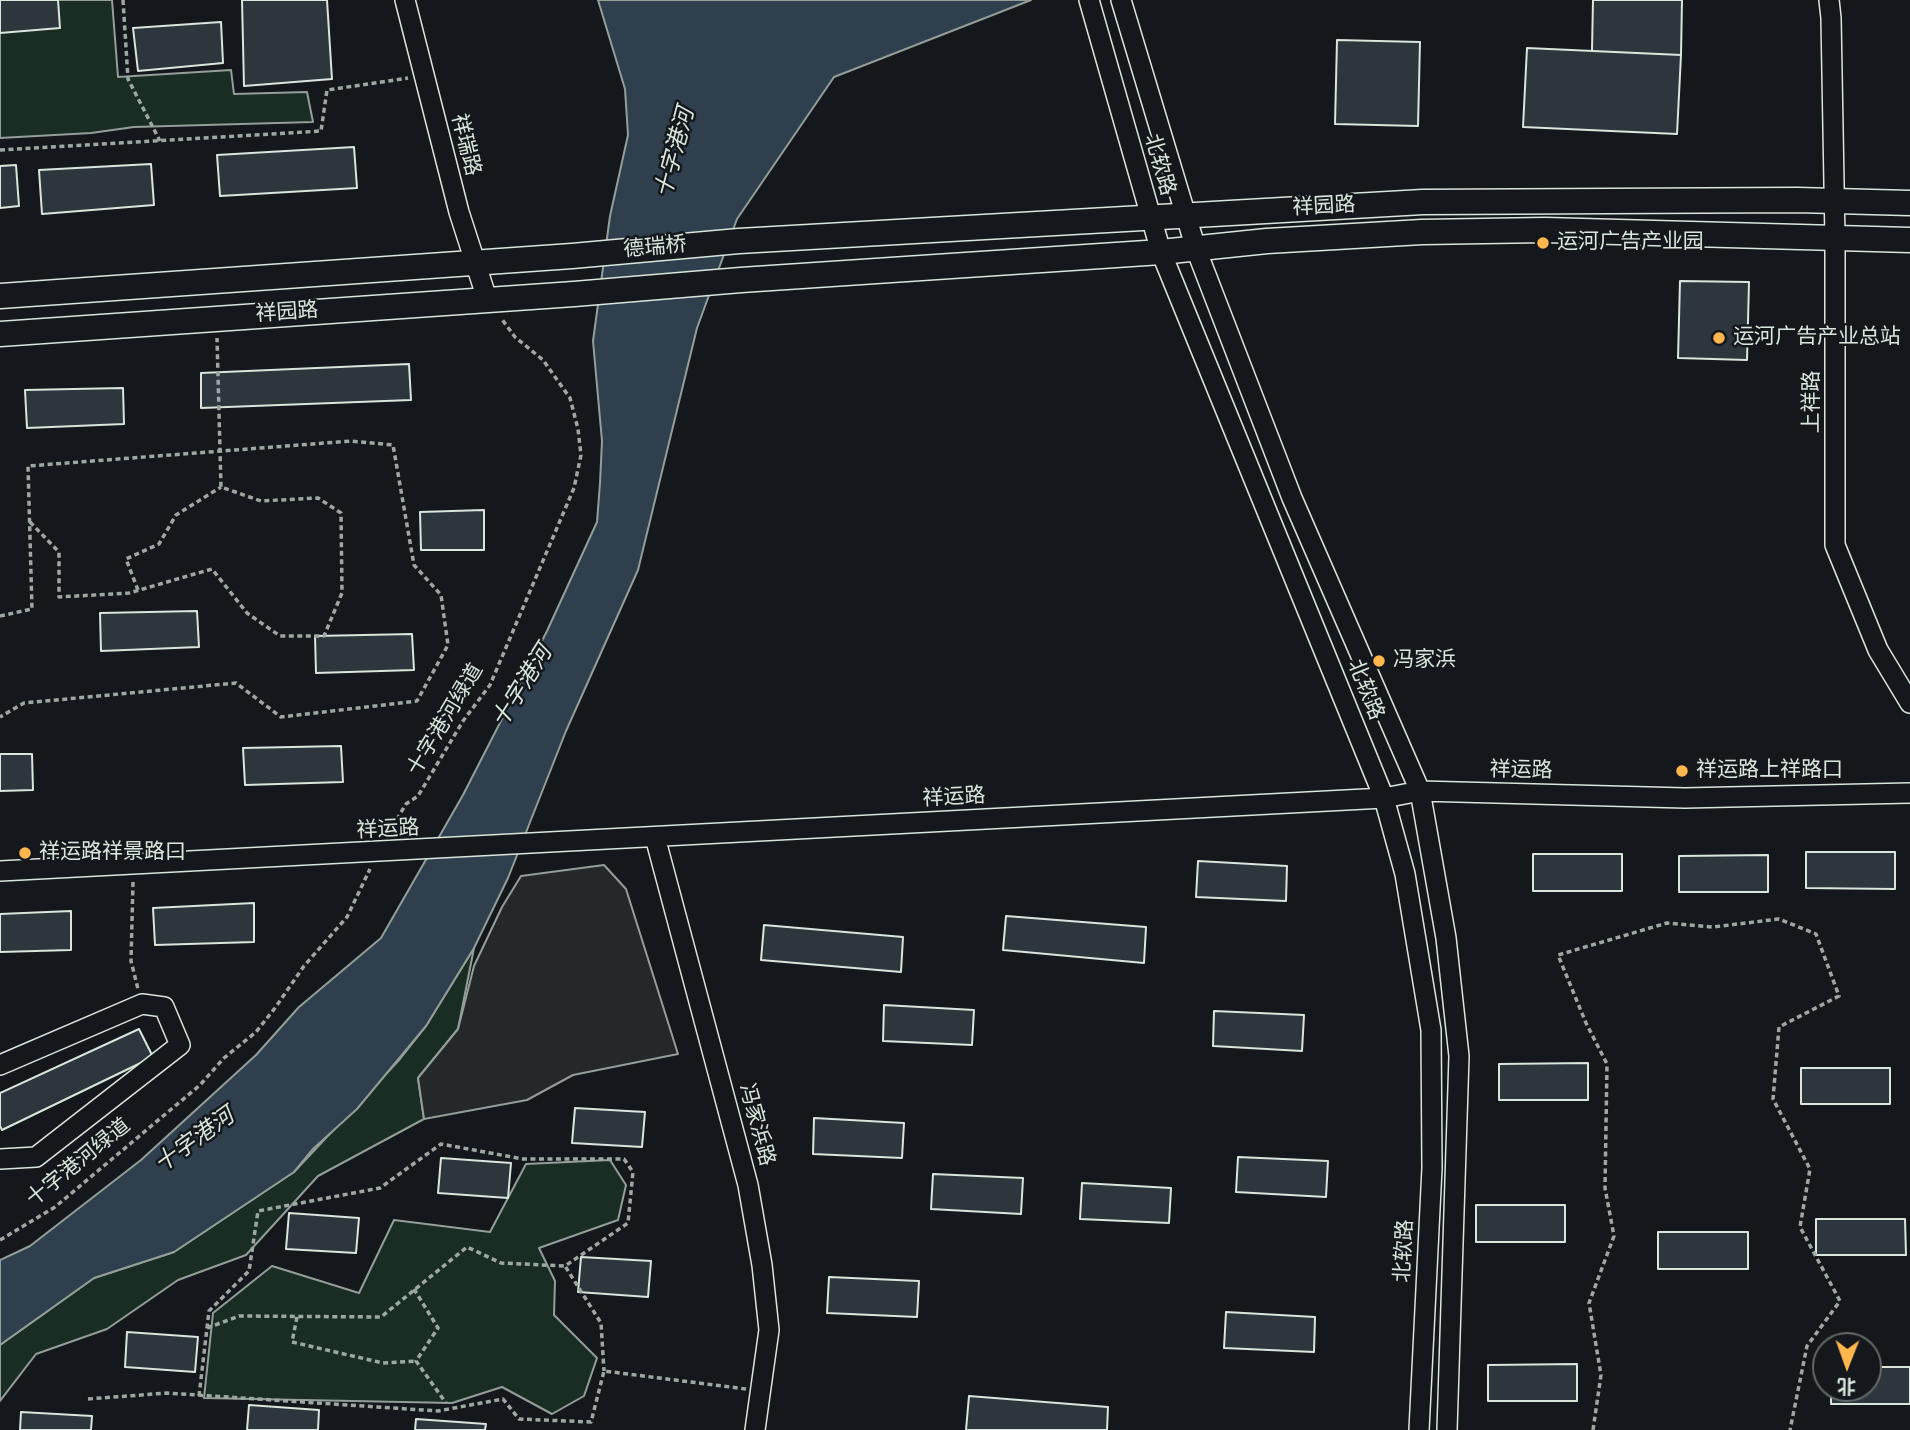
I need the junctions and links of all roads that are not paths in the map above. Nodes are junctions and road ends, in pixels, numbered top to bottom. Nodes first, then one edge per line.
1 (405, 0) edge
2 (1089, 0) edge
3 (1122, 0) edge
4 (1829, 0) edge
5 (1835, 202) junction
6 (1910, 203) edge
7 (1186, 215) junction
8 (1151, 217) junction
9 (1835, 239) junction
10 (1910, 240) edge
11 (739, 241) joint
12 (1196, 249) junction
13 (1161, 252) junction
14 (572, 256) joint
15 (475, 262) junction
16 (741, 280) joint
17 (574, 294) joint
18 (0, 296) edge
19 (488, 299) junction
20 (0, 334) edge
21 (1910, 703) edge
22 (1420, 791) junction
23 (1910, 793) edge
24 (1384, 798) junction
25 (655, 837) junction
26 (0, 870) edge
27 (0, 1065) edge
28 (0, 1159) edge
29 (755, 1430) edge
30 (1419, 1430) edge
31 (1447, 1430) edge

1 - 15 street, 祥瑞路
2 - 8 street, 北软路
3 - 7 street, 北软路
4 - 5 street, 上祥路
5 - 6 main road, 祥园路
5 - 7 main road, 祥园路
5 - 9 street, 上祥路
7 - 8 main road, 祥园路
7 - 12 street, 北软路
8 - 11 main road, 祥园路
8 - 13 street, 北软路
9 - 10 main road, 祥园路
9 - 12 main road, 祥园路
9 - 21 street, 上祥路
11 - 14 main road, 德瑞桥
12 - 13 main road, 祥园路
12 - 22 street, 北软路
13 - 16 main road, 祥园路
13 - 24 street, 北软路
14 - 15 main road, 祥园路
15 - 18 main road, 祥园路
15 - 19 street, 祥瑞路
16 - 17 main road, 德瑞桥
17 - 19 main road, 祥园路
19 - 20 main road, 祥园路
22 - 23 street, 祥运路
22 - 24 street, 祥运路
22 - 31 street, 北软路
24 - 25 street, 祥运路
24 - 30 street, 北软路
25 - 26 street, 祥运路
25 - 29 street, 冯家浜路
27 - 28 street

